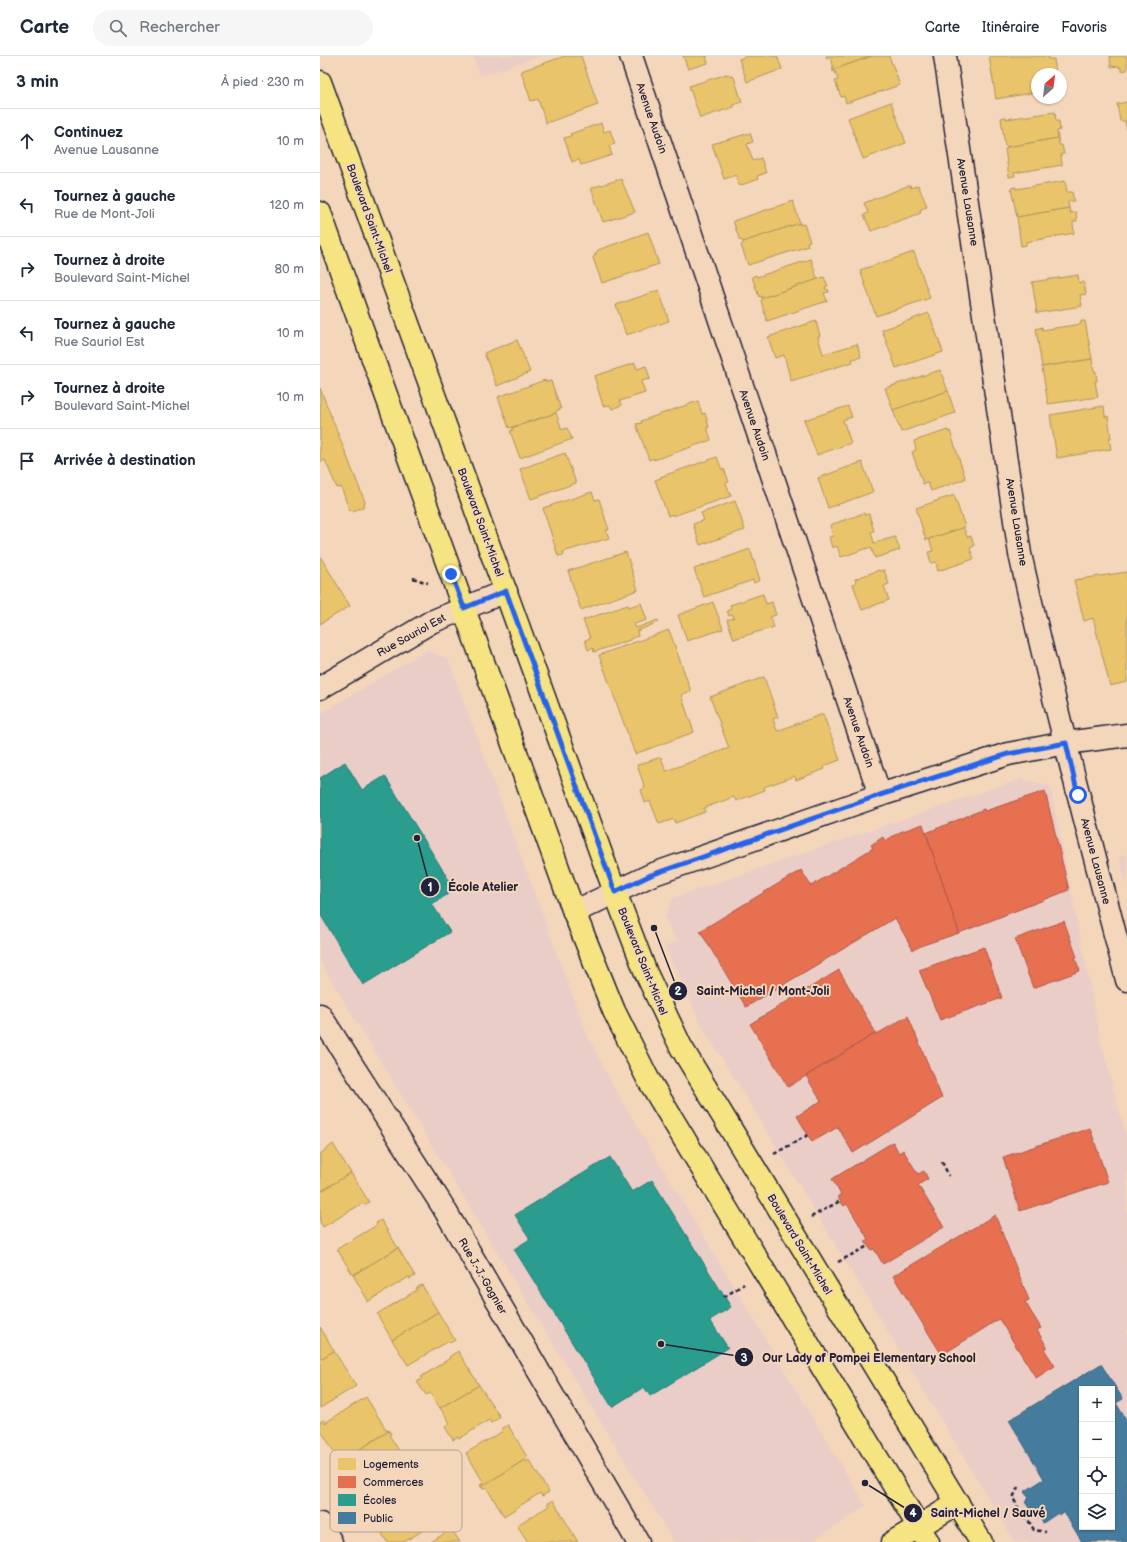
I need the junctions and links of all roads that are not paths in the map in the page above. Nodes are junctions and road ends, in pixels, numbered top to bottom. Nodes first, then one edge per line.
1 (631, 56) edge
2 (945, 56) edge
3 (320, 82) edge
4 (320, 213) edge
5 (506, 591) junction
6 (464, 608) junction
7 (320, 688) edge
8 (1127, 735) edge
9 (1066, 743) junction
10 (880, 795) junction
11 (615, 892) junction
12 (574, 912) junction
13 (1127, 980) edge
14 (320, 1015) edge
15 (958, 1503) junction
16 (320, 1524) edge
17 (923, 1534) edge
18 (331, 1542) edge
19 (638, 1542) edge
20 (893, 1542) edge
21 (981, 1542) edge

1 - 10 street, Avenue Audoin
2 - 9 street, Avenue Lausanne
3 - 5 main road, Boulevard Saint-Michel
4 - 6 main road
5 - 6 street, Rue Sauriol Est
5 - 11 main road, Boulevard Saint-Michel
6 - 7 street, Rue Sauriol Est
6 - 12 main road
8 - 9 street
9 - 10 street
9 - 13 street, Avenue Lausanne
10 - 11 street
11 - 12 street
11 - 15 main road, Boulevard Saint-Michel
12 - 17 main road
14 - 19 street, Rue J.-J.-Gagnier
15 - 17 main road
15 - 21 main road, Boulevard Saint-Michel
16 - 18 street
17 - 20 main road

